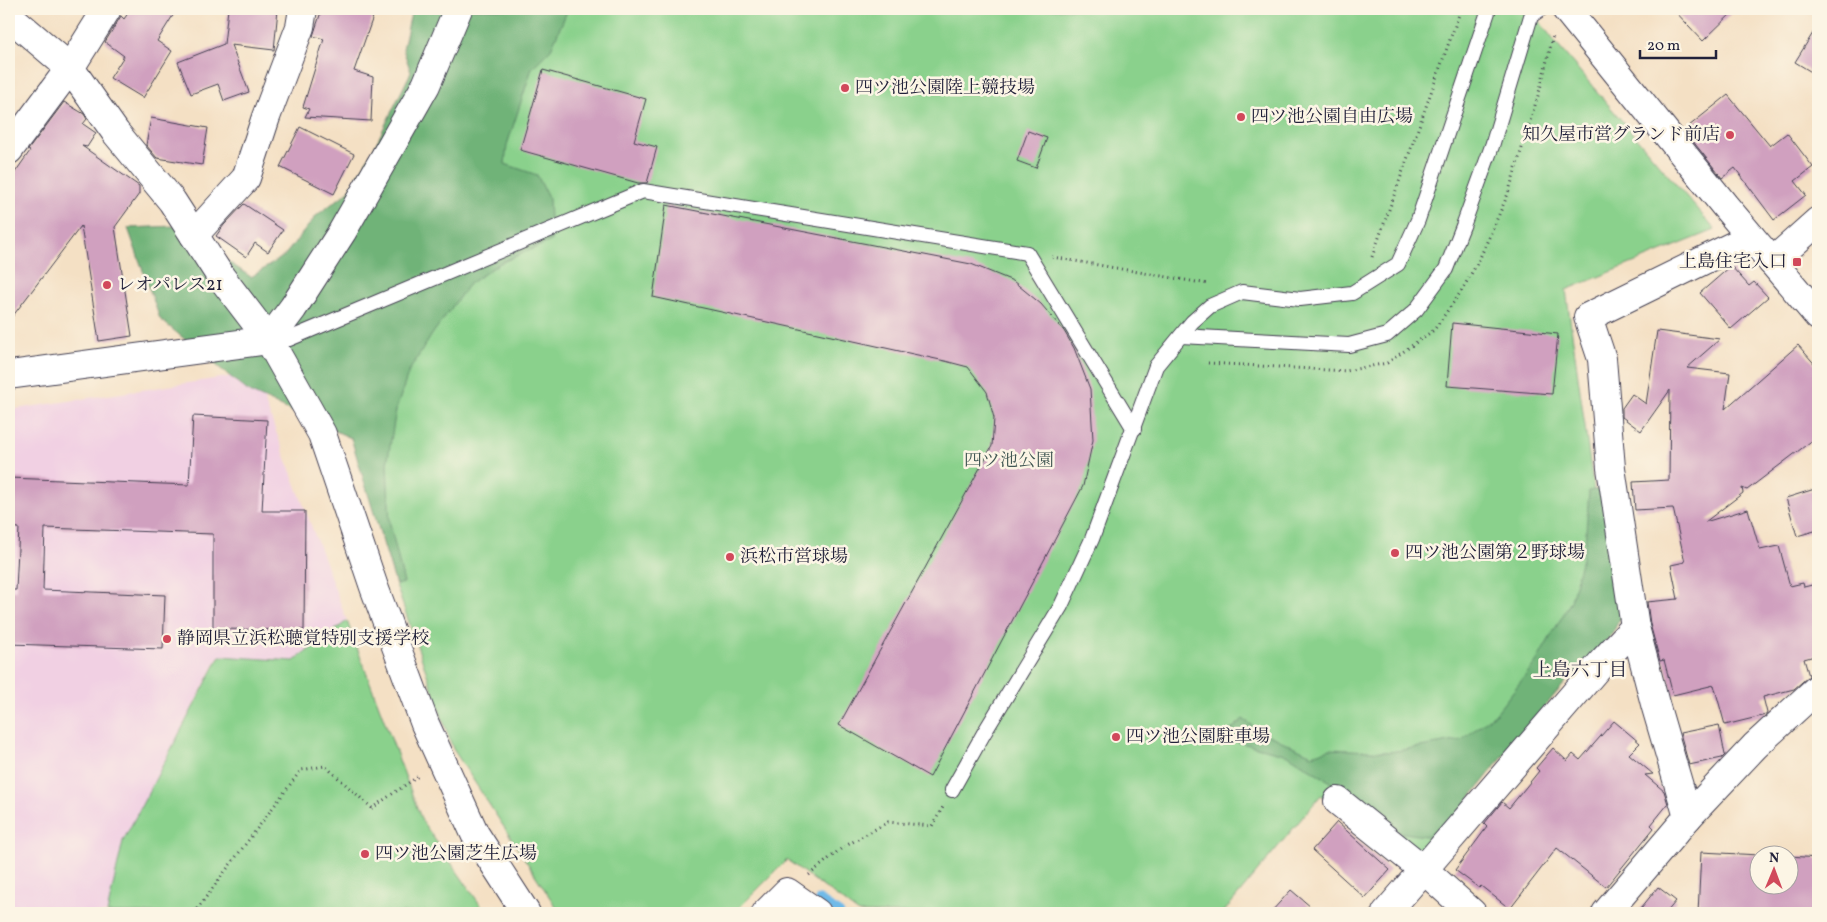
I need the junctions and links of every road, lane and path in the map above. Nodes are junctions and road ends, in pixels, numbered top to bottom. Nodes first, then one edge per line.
1 (107, 9) edge
2 (304, 9) edge
3 (458, 9) edge
4 (1461, 9) edge
5 (1489, 9) edge
6 (1541, 9) edge
7 (1566, 9) edge
8 (9, 16) edge
9 (70, 68) junction
10 (9, 150) edge
11 (1818, 222) edge
12 (194, 235) junction
13 (1751, 237) junction
14 (1026, 253) junction
15 (1371, 261) dead end
16 (1772, 262) junction
17 (1215, 284) dead end
18 (1818, 316) edge
19 (1181, 336) junction
20 (279, 339) junction
21 (9, 375) edge
22 (1134, 429) junction
23 (1635, 626) junction
24 (1818, 688) edge
25 (427, 771) dead end
26 (952, 790) joint
27 (1338, 801) dead end
28 (1688, 817) junction
29 (1424, 870) junction
30 (787, 892) junction
31 (520, 912) edge
32 (194, 913) edge
33 (766, 913) edge
34 (817, 913) edge
35 (1386, 913) edge
36 (1472, 913) edge
37 (1606, 913) edge

1 - 9 street
2 - 12 street
3 - 20 street
4 - 15 path
5 - 19 lane
6 - 19 lane
7 - 13 street
8 - 9 street
9 - 10 street
9 - 12 street
11 - 16 street
12 - 20 street
13 - 16 street
13 - 23 street
14 - 17 path
14 - 20 lane
14 - 22 lane
16 - 18 street
19 - 22 lane
20 - 21 street
20 - 31 street
22 - 26 lane
23 - 28 street
23 - 29 street
24 - 28 street
25 - 32 path
26 - 30 path
27 - 29 street
28 - 37 street
29 - 35 street
29 - 36 street
30 - 33 street
30 - 34 street

